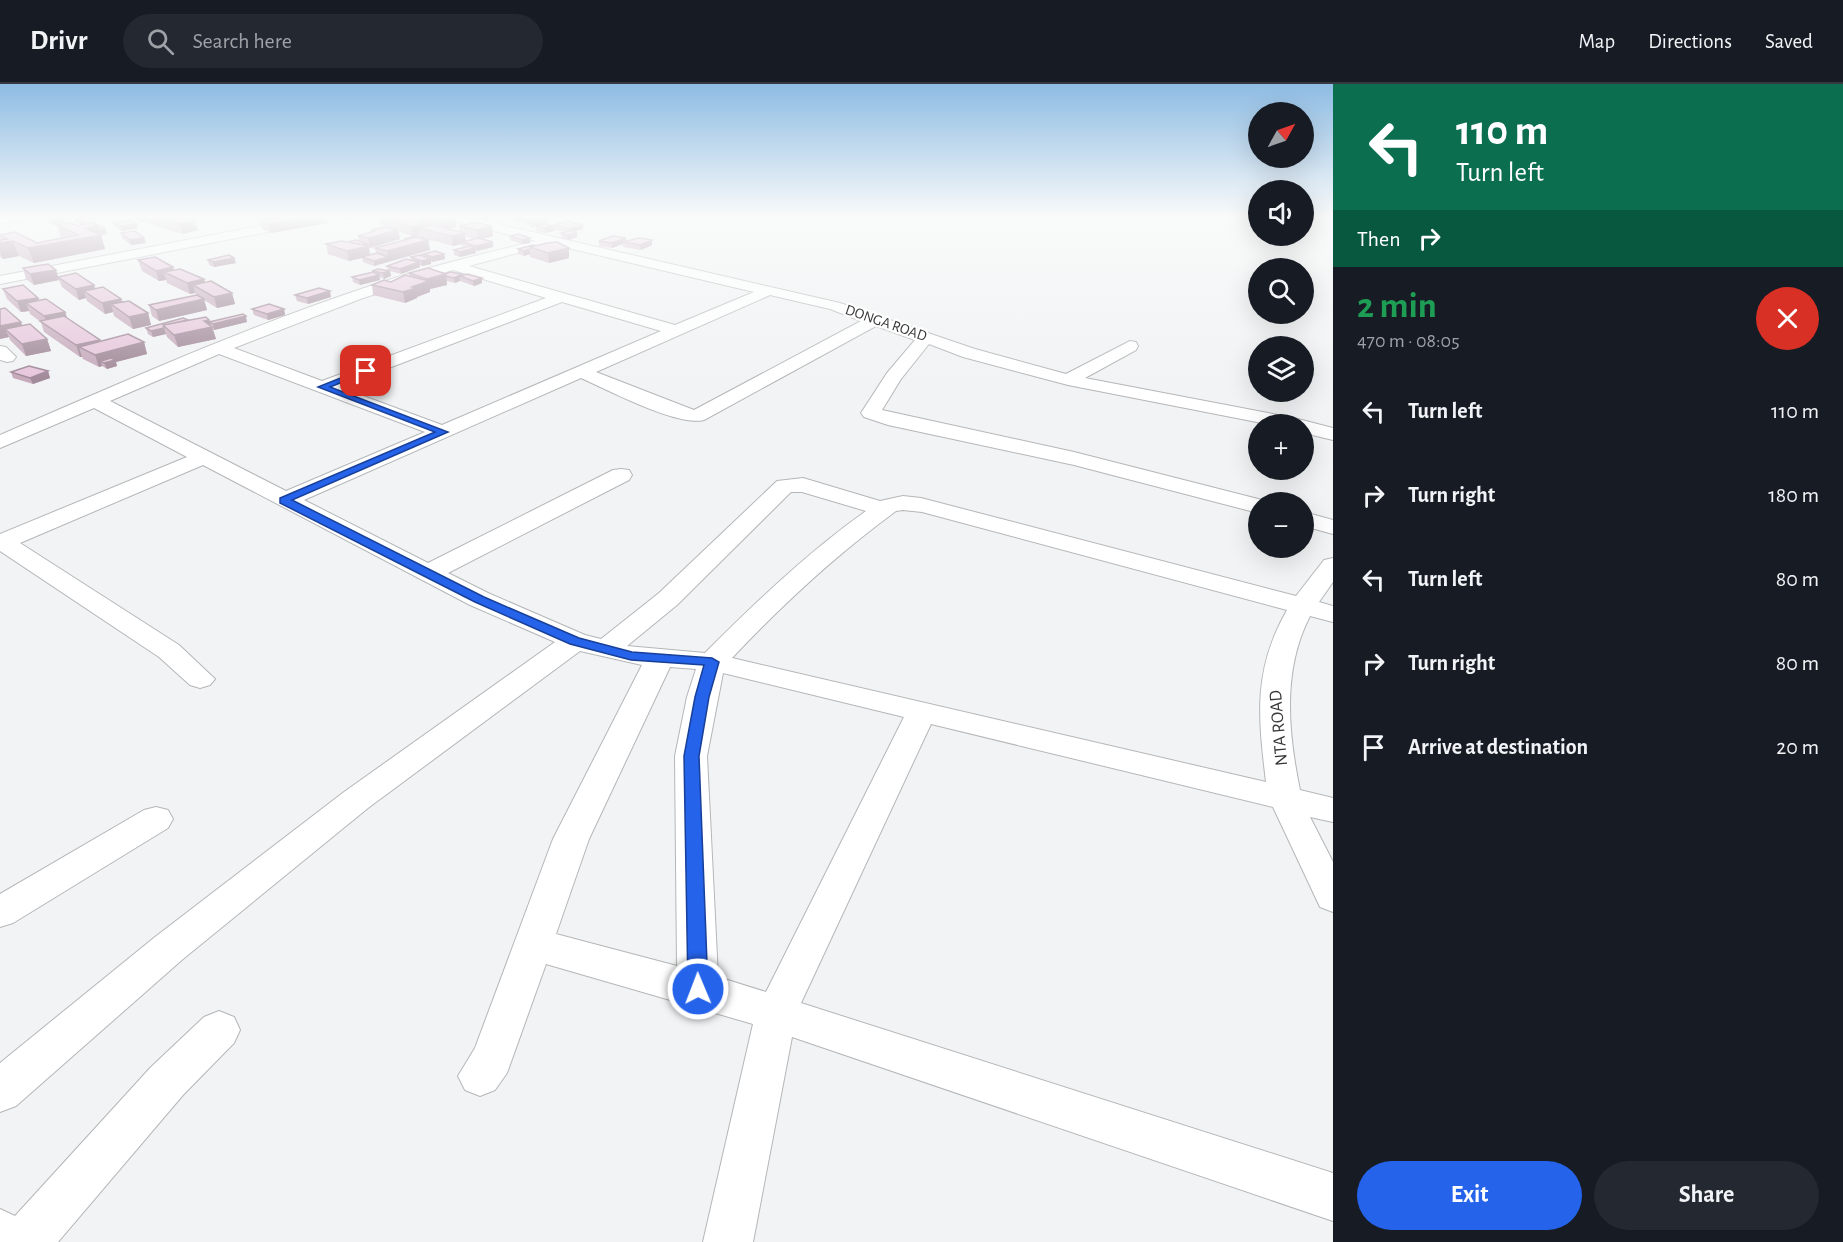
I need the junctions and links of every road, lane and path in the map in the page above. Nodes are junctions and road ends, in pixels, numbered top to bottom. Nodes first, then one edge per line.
1 (50, 270) edge
2 (58, 270) edge
3 (440, 270) edge
4 (468, 270) edge
5 (683, 270) edge
6 (1, 279) edge
7 (770, 290) junction
8 (0, 295) edge
9 (562, 297) junction
10 (876, 319) junction
11 (677, 331) junction
12 (926, 337) junction
13 (1130, 346) dead end
14 (220, 349) junction
15 (583, 373) junction
16 (1068, 380) junction
17 (322, 387) junction
18 (95, 401) junction
19 (1248, 415) edge
20 (1314, 427) edge
21 (1314, 429) edge
22 (1333, 429) edge
23 (443, 432) junction
24 (1333, 434) edge
25 (0, 442) edge
26 (204, 457) junction
27 (621, 475) dead end
28 (284, 500) junction
29 (1248, 503) edge
30 (883, 510) junction
31 (1314, 522) edge
32 (1333, 527) edge
33 (1, 542) edge
34 (1333, 565) edge
35 (428, 573) junction
36 (1302, 604) junction
37 (1333, 614) edge
38 (590, 646) junction
39 (660, 658) junction
40 (712, 662) junction
41 (200, 679) dead end
42 (922, 712) junction
43 (1286, 800) junction
44 (1333, 810) edge
45 (156, 819) dead end
46 (1333, 897) edge
47 (0, 912) edge
48 (533, 944) junction
49 (698, 989) junction
50 (776, 1013) junction
51 (219, 1030) dead end
52 (480, 1076) dead end
53 (0, 1091) edge
54 (1333, 1197) edge
55 (0, 1234) edge
56 (18, 1242) edge
57 (25, 1242) edge
58 (728, 1242) edge

1 - 6 street
2 - 8 street
3 - 14 street
4 - 9 street
5 - 7 street, DONGA ROAD
7 - 10 street, DONGA ROAD
7 - 11 street
9 - 11 street
9 - 17 street
10 - 12 street, DONGA ROAD
10 - 15 street
11 - 15 street
12 - 16 street, DONGA ROAD
12 - 29 street
13 - 16 street
14 - 17 street
14 - 18 street
15 - 23 street
16 - 19 street, DONGA ROAD
17 - 23 street
18 - 25 street
18 - 26 street
20 - 22 street
21 - 24 street
23 - 28 street
26 - 28 street
26 - 33 street
27 - 35 street
28 - 35 street
30 - 36 street
30 - 38 street
30 - 40 street
31 - 32 street
33 - 41 street
34 - 36 street, NTA ROAD
35 - 38 street
36 - 37 street
36 - 43 street, NTA ROAD
38 - 39 street
38 - 53 street
39 - 40 street
39 - 48 street
40 - 42 street
40 - 49 street
42 - 43 street
42 - 50 street
43 - 44 street
43 - 46 street, NTA ROAD
45 - 47 street
48 - 49 street
48 - 52 street
49 - 50 street
50 - 54 street
50 - 58 street
51 - 57 street
55 - 56 street

